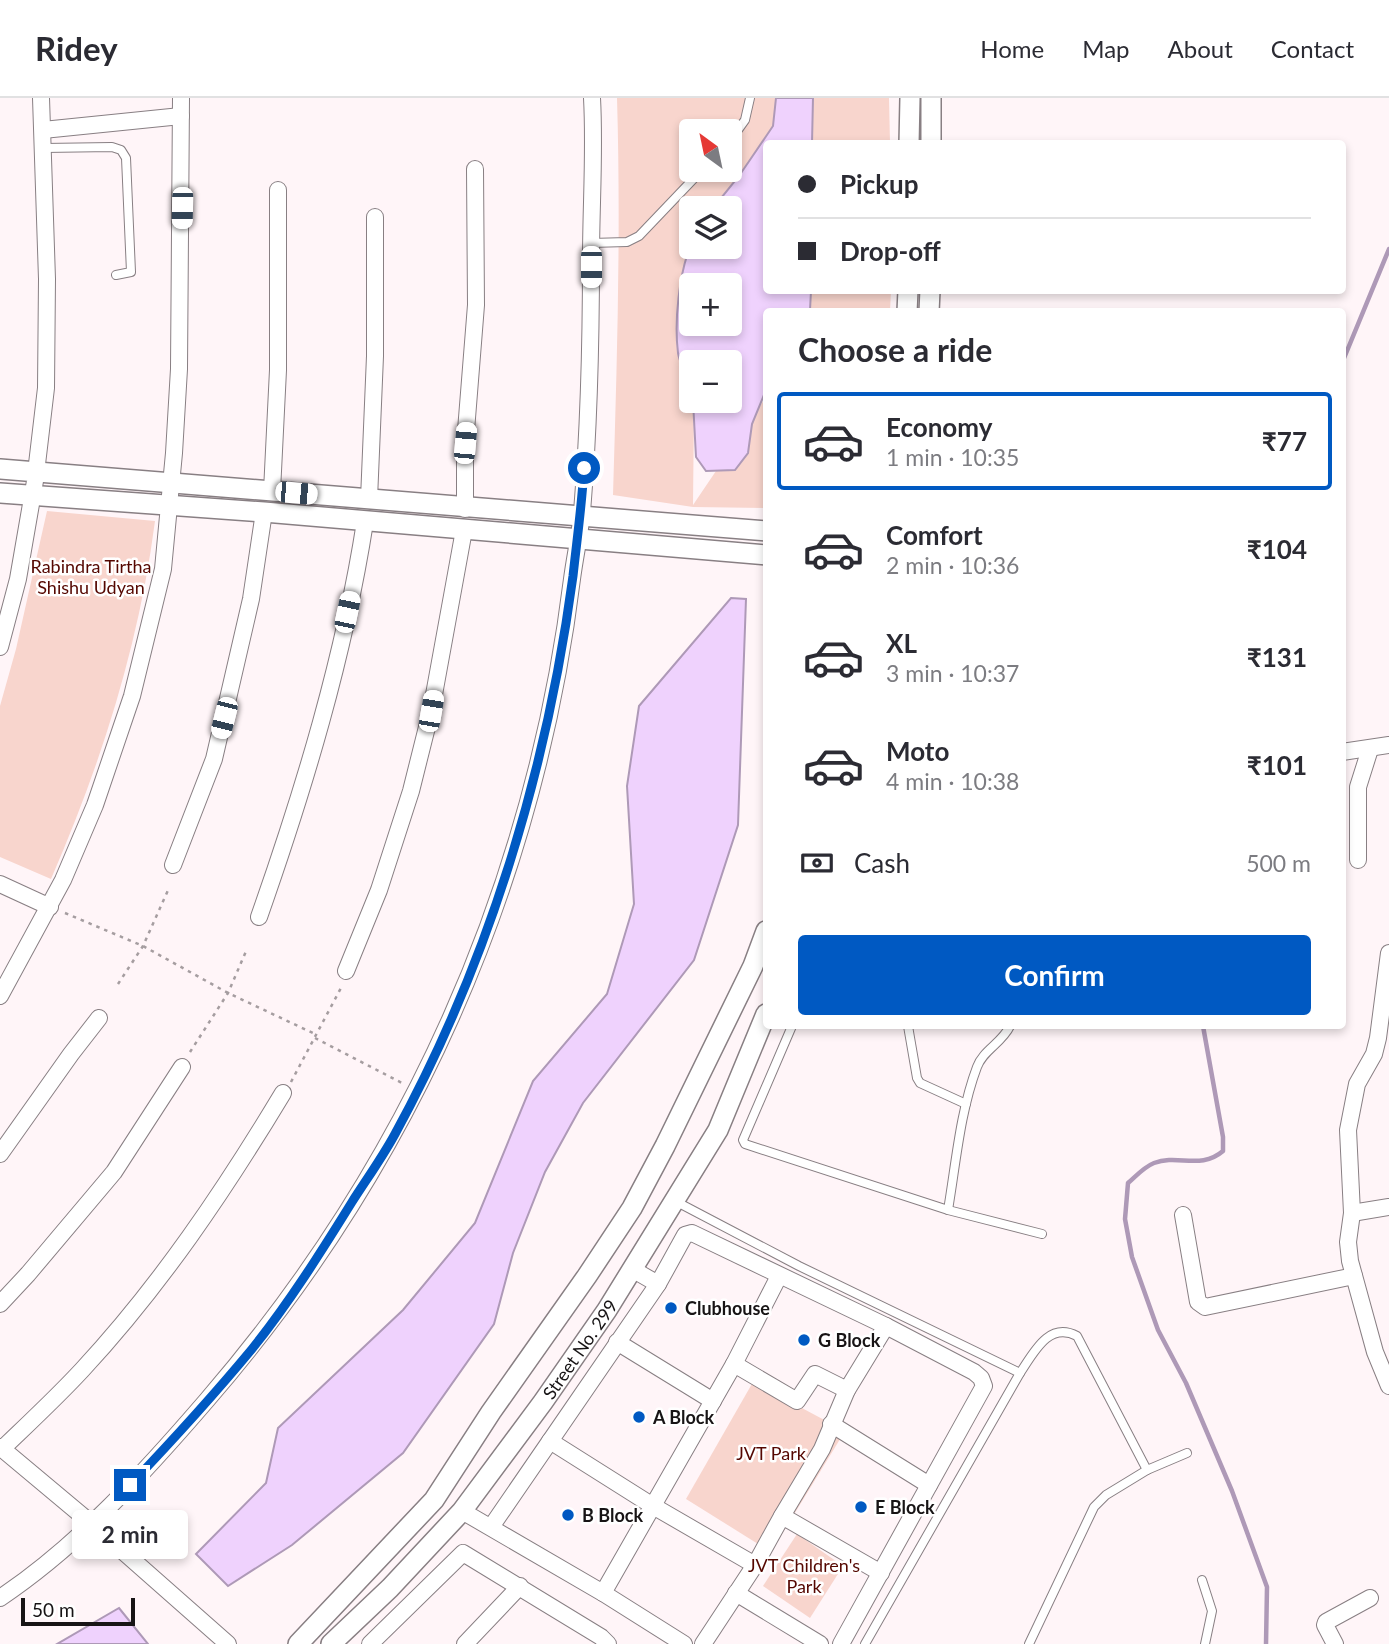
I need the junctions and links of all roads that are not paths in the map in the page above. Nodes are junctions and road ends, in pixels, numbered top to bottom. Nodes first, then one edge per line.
1 (41, 98) edge
2 (181, 98) edge
3 (592, 98) edge
4 (750, 98) edge
5 (910, 98) edge
6 (931, 98) edge
7 (181, 116) junction
8 (742, 124) edge
9 (43, 130) junction
10 (909, 140) edge
11 (931, 140) edge
12 (44, 148) junction
13 (475, 169) dead end
14 (691, 182) edge
15 (278, 190) dead end
16 (375, 217) dead end
17 (591, 243) junction
18 (116, 275) dead end
19 (0, 469) edge
20 (36, 472) junction
21 (171, 484) junction
22 (272, 491) junction
23 (0, 493) edge
24 (32, 496) junction
25 (369, 499) junction
26 (169, 507) junction
27 (465, 509) junction
28 (264, 512) junction
29 (582, 516) junction
30 (365, 522) junction
31 (464, 530) junction
32 (763, 531) edge
33 (577, 540) junction
34 (763, 555) edge
35 (0, 647) edge
36 (1389, 744) edge
37 (1370, 749) junction
38 (1346, 751) edge
39 (1358, 860) dead end
40 (173, 864) dead end
41 (0, 884) edge
42 (50, 907) junction
43 (259, 917) dead end
44 (763, 939) edge
45 (1389, 953) edge
46 (345, 976) road end
47 (0, 996) edge
48 (99, 1018) dead end
49 (763, 1021) edge
50 (791, 1029) edge
51 (908, 1029) edge
52 (1009, 1029) edge
53 (186, 1059) road end
54 (287, 1088) road end
55 (967, 1104) junction
56 (0, 1154) edge
57 (674, 1200) junction
58 (1389, 1207) edge
59 (948, 1210) junction
60 (1352, 1213) junction
61 (1184, 1215) dead end
62 (1042, 1234) dead end
63 (632, 1269) junction
64 (779, 1276) junction
65 (1354, 1276) junction
66 (658, 1284) junction
67 (0, 1304) edge
68 (886, 1326) junction
69 (618, 1342) junction
70 (734, 1364) junction
71 (1020, 1373) junction
72 (1389, 1386) edge
73 (847, 1390) junction
74 (713, 1401) junction
75 (831, 1424) junction
76 (550, 1441) junction
77 (1, 1448) edge
78 (1186, 1453) dead end
79 (1146, 1470) junction
80 (929, 1485) junction
81 (653, 1506) junction
82 (462, 1511) junction
83 (782, 1516) junction
84 (92, 1524) junction
85 (491, 1527) junction
86 (440, 1534) junction
87 (463, 1553) junction
88 (755, 1565) junction
89 (881, 1573) junction
90 (1202, 1580) dead end
91 (520, 1586) junction
92 (603, 1593) junction
93 (736, 1593) junction
94 (0, 1598) edge
95 (1370, 1598) dead end
96 (228, 1644) edge
97 (298, 1644) edge
98 (331, 1644) edge
99 (370, 1644) edge
100 (465, 1644) edge
101 (608, 1644) edge
102 (684, 1644) edge
103 (703, 1644) edge
104 (820, 1644) edge
105 (841, 1644) edge
106 (865, 1644) edge
107 (1029, 1644) edge
108 (1205, 1644) edge
109 (1335, 1644) edge

1 - 9 street
2 - 7 street
3 - 17 street
4 - 8 lane
5 - 10 street
6 - 11 street
7 - 9 street
7 - 21 street
9 - 12 street
12 - 18 lane
12 - 20 street
13 - 27 street
14 - 17 lane
15 - 22 street
16 - 25 street
17 - 29 street
19 - 20 street
20 - 21 street
20 - 24 street
21 - 22 street
21 - 26 street
22 - 25 street
23 - 24 street
24 - 26 street
24 - 35 street
25 - 27 street
26 - 28 street
26 - 42 street
27 - 29 street
28 - 30 street
28 - 40 street
29 - 32 street
29 - 33 street
30 - 31 street
30 - 43 street
31 - 33 street
31 - 46 street
33 - 34 street
33 - 84 street
36 - 37 street
37 - 38 street
37 - 39 street
41 - 42 street
42 - 47 street
44 - 97 street
45 - 60 street
48 - 56 street
49 - 57 street, Street No. 299
50 - 59 lane
51 - 55 lane
52 - 55 lane
53 - 67 street
54 - 77 street
55 - 59 lane
57 - 63 street, Street No. 299
57 - 71 lane
58 - 60 street
59 - 62 lane
60 - 65 street
61 - 65 street
63 - 66 street
63 - 82 street, Street No. 299
64 - 66 street
64 - 68 street
64 - 70 street
65 - 72 street
66 - 69 street
68 - 73 street
68 - 80 street
69 - 74 street
69 - 76 street
70 - 73 street
70 - 74 street
71 - 79 lane
71 - 106 lane
73 - 75 street
74 - 81 street
75 - 80 street
75 - 83 street
76 - 81 street
76 - 85 street
77 - 84 street
78 - 79 lane
79 - 107 lane
80 - 89 street
81 - 88 street
81 - 92 street
82 - 85 street
82 - 86 street, Street No. 299
83 - 88 street
83 - 89 street
84 - 94 street
84 - 96 street
85 - 92 street
86 - 87 street
86 - 98 street, Street No. 299
87 - 91 street
87 - 99 street
88 - 93 street
89 - 105 street
90 - 108 lane
91 - 100 street
91 - 101 street
92 - 102 street
93 - 103 street
93 - 104 street
95 - 109 street

